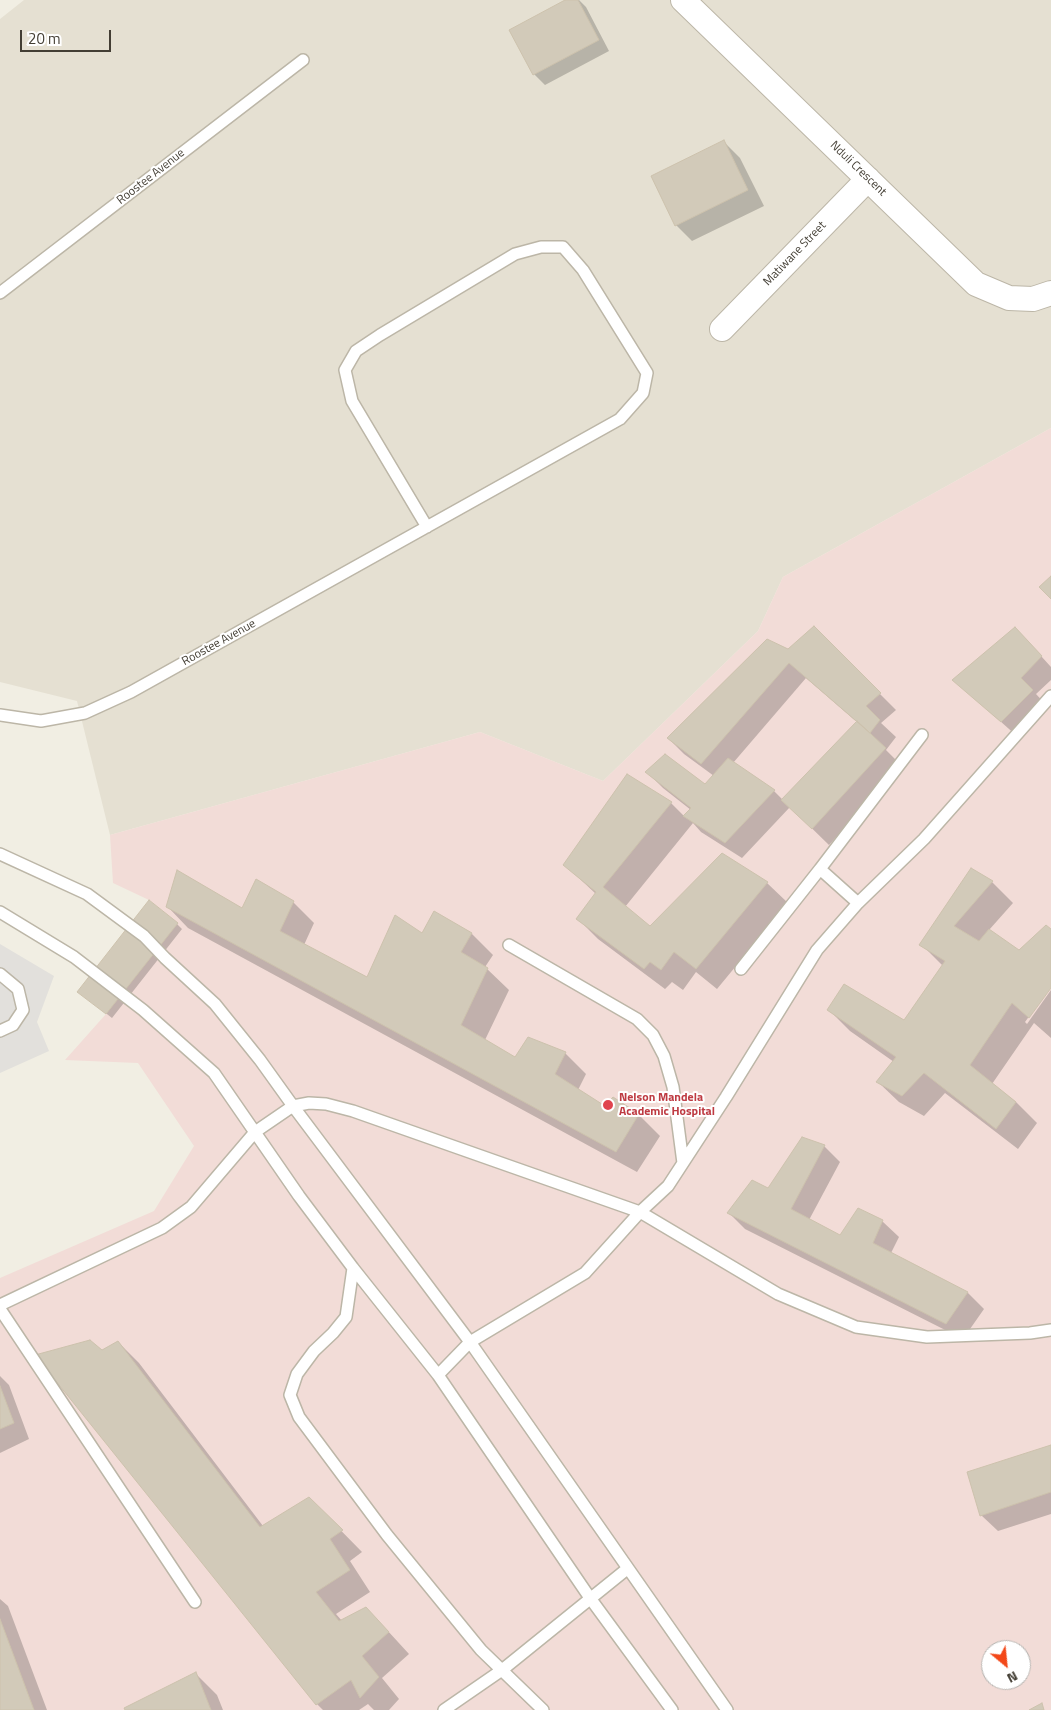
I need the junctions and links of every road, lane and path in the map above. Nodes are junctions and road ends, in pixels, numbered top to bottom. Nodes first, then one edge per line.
1 (683, 0) edge
2 (303, 60) dead end
3 (868, 179) junction
4 (0, 293) edge
5 (1051, 293) edge
6 (722, 329) dead end
7 (427, 527) junction
8 (1051, 696) edge
9 (0, 715) edge
10 (922, 736) dead end
11 (0, 854) edge
12 (820, 869) junction
13 (858, 903) junction
14 (0, 912) edge
15 (508, 945) dead end
16 (741, 969) dead end
17 (0, 974) edge
18 (0, 1031) edge
19 (293, 1106) junction
20 (255, 1132) junction
21 (683, 1163) junction
22 (640, 1212) junction
23 (353, 1268) junction
24 (0, 1305) edge
25 (0, 1310) edge
26 (1051, 1330) edge
27 (470, 1342) junction
28 (438, 1375) junction
29 (627, 1569) junction
30 (590, 1598) junction
31 (195, 1602) dead end
32 (502, 1670) junction
33 (444, 1710) edge
34 (543, 1710) edge
35 (672, 1710) edge
36 (727, 1710) edge

1 - 3 street, Nduli Crescent
2 - 4 lane, Roostee Avenue
3 - 5 street, Nduli Crescent
3 - 6 street, Matiwane Street
7 - 7 lane, Roostee Avenue
7 - 9 lane, Roostee Avenue
8 - 13 lane
10 - 12 lane
11 - 19 lane
12 - 13 lane
12 - 16 lane
13 - 21 lane
14 - 20 lane
15 - 21 lane
17 - 18 lane
19 - 20 lane
19 - 22 lane
19 - 27 lane
20 - 23 lane
20 - 24 lane
21 - 22 lane
22 - 26 lane
22 - 27 lane
23 - 28 lane
23 - 32 lane
25 - 31 lane
27 - 28 lane
27 - 29 lane
28 - 30 lane
29 - 30 lane
29 - 36 lane
30 - 32 lane
30 - 35 lane
32 - 33 lane
32 - 34 lane

